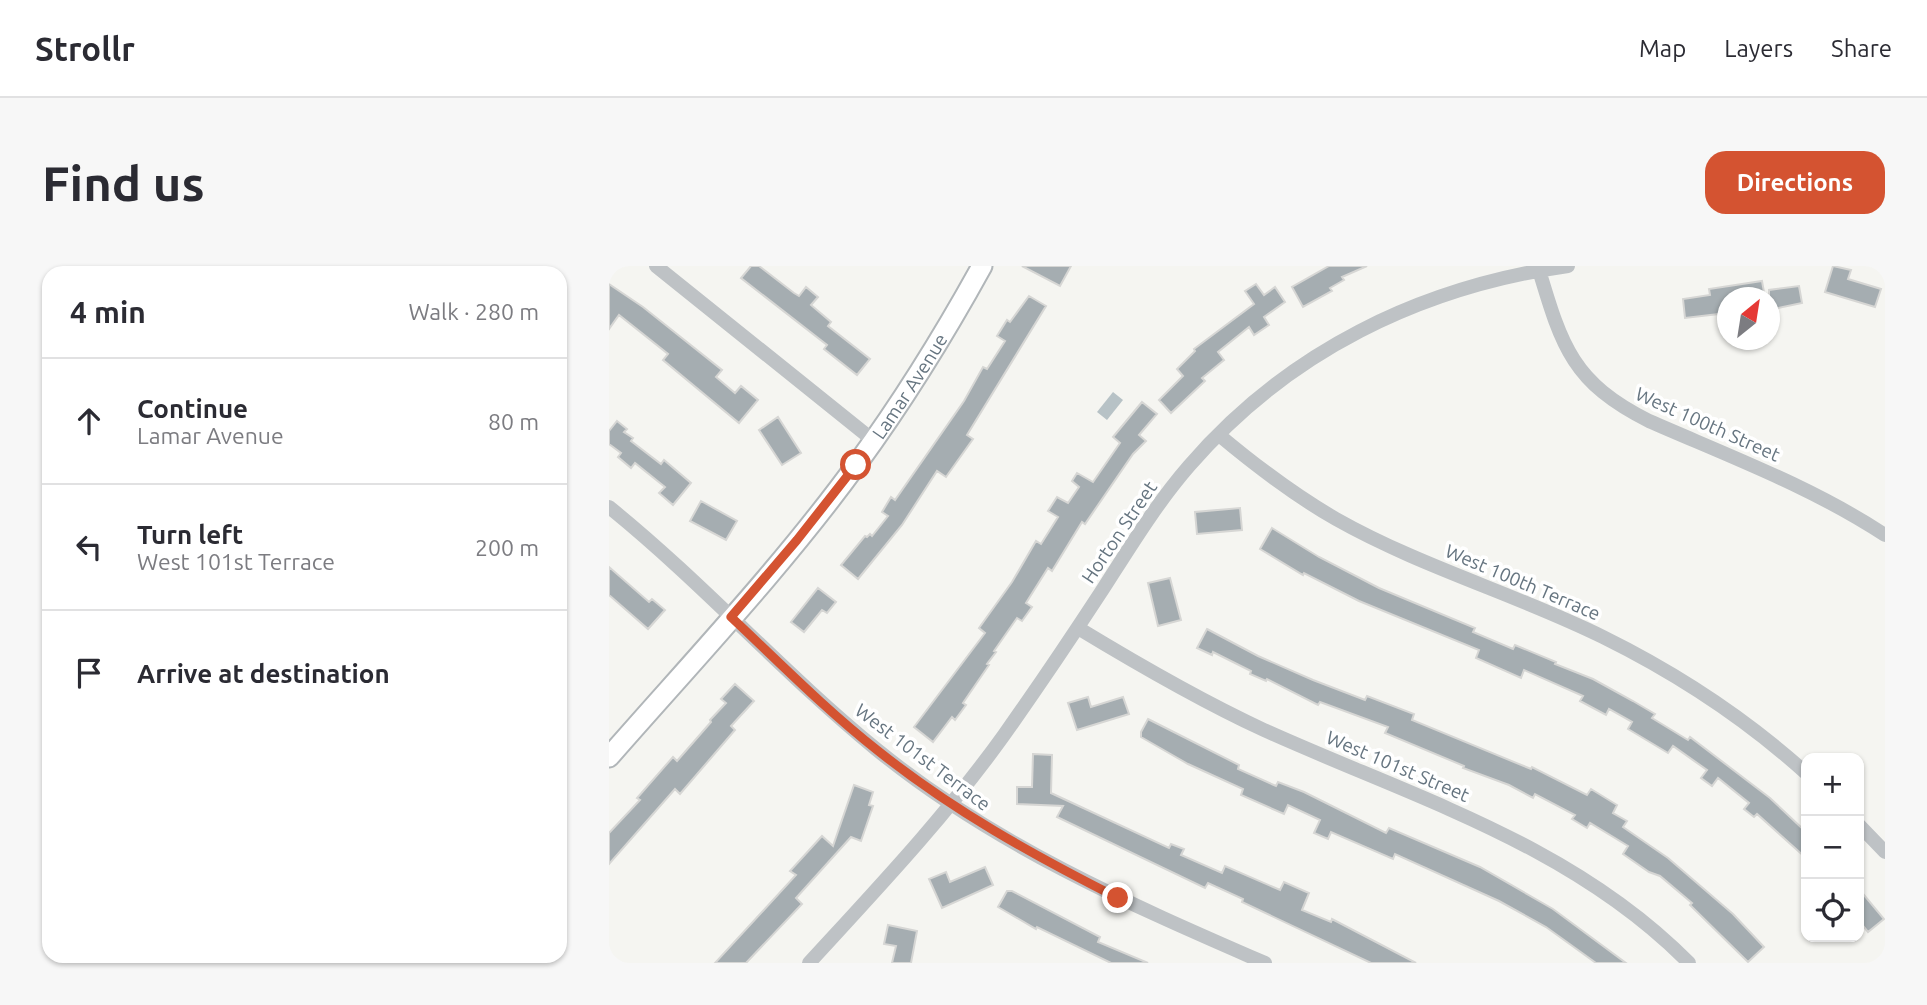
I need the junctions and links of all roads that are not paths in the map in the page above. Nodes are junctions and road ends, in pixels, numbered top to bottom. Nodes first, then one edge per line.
1 (656, 266) edge
2 (982, 266) edge
3 (1568, 266) edge
4 (1539, 270) junction
5 (1219, 435) junction
6 (874, 441) junction
7 (609, 507) edge
8 (1885, 535) edge
9 (731, 617) junction
10 (1078, 628) junction
11 (609, 757) edge
12 (1801, 769) edge
13 (950, 803) junction
14 (1864, 830) edge
15 (1885, 852) edge
16 (809, 963) edge
17 (1265, 963) edge
18 (1689, 963) edge

1 - 6 street
2 - 6 street, Lamar Avenue
3 - 4 street, Horton Street
4 - 5 street, Horton Street
4 - 8 street, West 100th Street
5 - 10 street, Horton Street
5 - 12 street, West 100th Terrace
6 - 9 street, Lamar Avenue
7 - 9 street, West 101st Terrace
9 - 11 street, Lamar Avenue
9 - 13 street, West 101st Terrace
10 - 13 street, Horton Street
10 - 18 street, West 101st Street
13 - 16 street, Horton Street
13 - 17 street, West 101st Terrace
14 - 15 street

